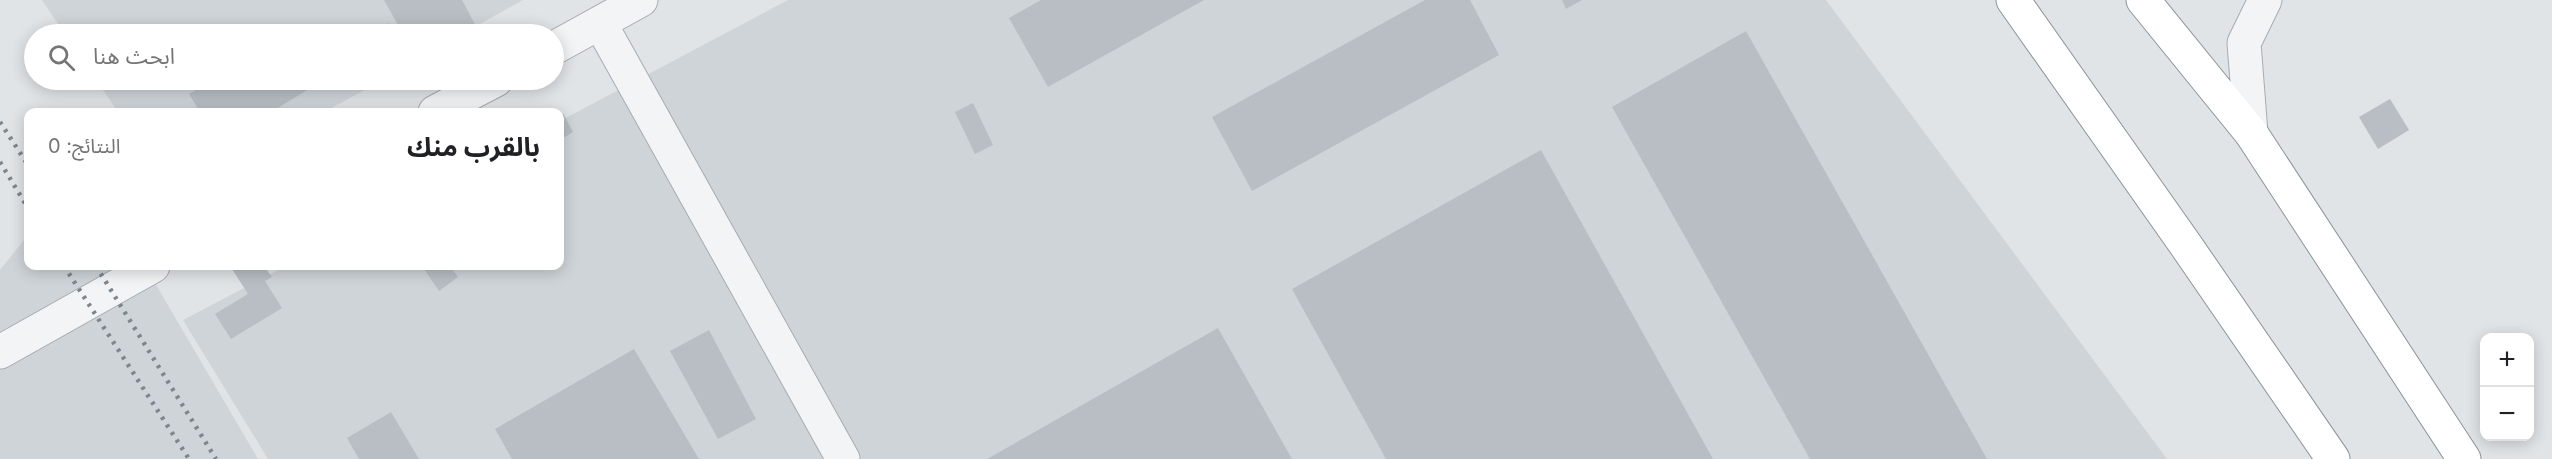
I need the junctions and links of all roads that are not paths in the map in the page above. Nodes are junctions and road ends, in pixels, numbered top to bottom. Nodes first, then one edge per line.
1 (641, 0) edge
2 (2013, 0) edge
3 (2143, 0) edge
4 (2265, 0) edge
5 (600, 23) junction
6 (564, 43) edge
7 (477, 90) edge
8 (443, 108) edge
9 (2252, 133) junction
10 (146, 270) edge
11 (0, 352) edge
12 (843, 459) edge
13 (2333, 459) edge
14 (2464, 459) edge

1 - 5 street
2 - 13 highway
3 - 9 highway
4 - 9 street
5 - 6 street
5 - 12 street
7 - 8 street
9 - 14 highway
10 - 11 street

